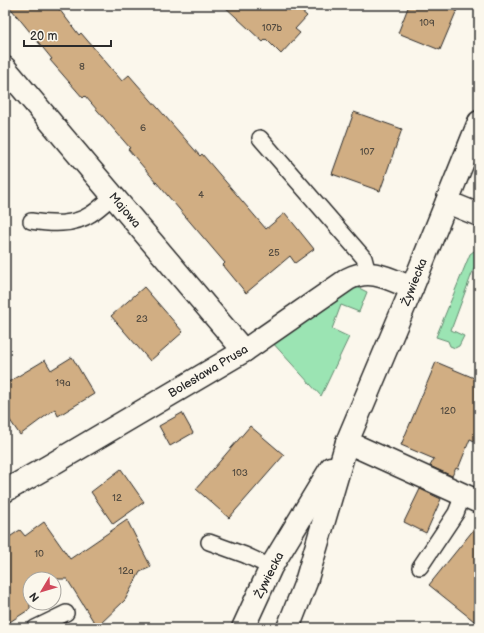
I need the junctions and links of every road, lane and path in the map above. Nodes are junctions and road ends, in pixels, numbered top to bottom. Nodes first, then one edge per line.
1 (5, 68) edge
2 (479, 122) edge
3 (260, 138) dead end
4 (113, 196) junction
5 (447, 202) junction
6 (479, 215) edge
7 (31, 221) dead end
8 (368, 273) junction
9 (412, 288) junction
10 (244, 350) junction
11 (347, 442) junction
12 (5, 491) edge
13 (471, 498) edge
14 (209, 542) dead end
15 (271, 567) junction
16 (420, 567) dead end
17 (66, 614) dead end
18 (35, 628) edge
19 (242, 628) edge
20 (288, 628) edge

1 - 4 street, Majowa
2 - 5 street, Żywiecka
3 - 8 lane
4 - 7 lane
4 - 10 street, Majowa
5 - 6 street
5 - 9 street, Żywiecka
8 - 9 street
8 - 10 street, Bolesława Prusa
9 - 11 street, Żywiecka
10 - 12 street, Bolesława Prusa
11 - 13 street
11 - 15 street, Żywiecka
11 - 20 street, Żywiecka
13 - 16 lane
14 - 15 lane
15 - 19 street, Żywiecka
17 - 18 lane

